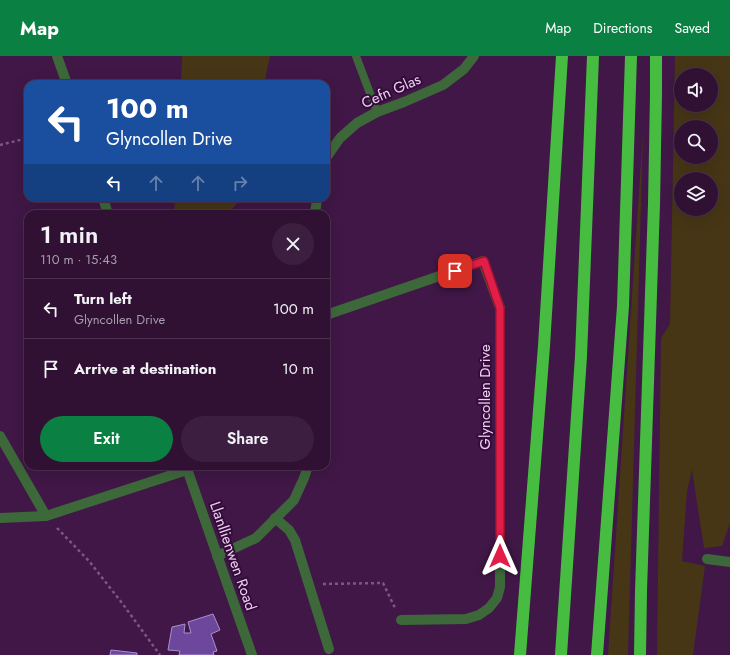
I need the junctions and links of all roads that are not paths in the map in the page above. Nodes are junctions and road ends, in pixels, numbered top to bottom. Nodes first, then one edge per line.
1 (57, 56) edge
2 (356, 56) edge
3 (474, 56) edge
4 (562, 56) edge
5 (593, 56) edge
6 (631, 56) edge
7 (656, 56) edge
8 (65, 80) edge
9 (377, 112) junction
10 (330, 152) edge
11 (330, 314) edge
12 (0, 436) edge
13 (181, 470) edge
14 (188, 470) edge
15 (307, 470) edge
16 (46, 516) junction
17 (0, 518) edge
18 (275, 518) junction
19 (217, 556) junction
20 (707, 559) dead end
21 (730, 562) edge
22 (402, 620) road end
23 (329, 648) dead end
24 (252, 655) edge
25 (520, 655) edge
26 (561, 655) edge
27 (597, 655) edge
28 (640, 655) edge

1 - 8 street
2 - 9 lane
3 - 9 street, Cefn Glas
4 - 25 highway
5 - 26 highway
6 - 27 highway
7 - 28 highway
9 - 10 street, Cefn Glas
11 - 22 street, Glyncollen Drive
12 - 16 street
13 - 16 street
14 - 19 street, Llanllienwen Road
15 - 18 street
16 - 17 street
18 - 19 street
18 - 23 street
19 - 24 street, Llanllienwen Road
20 - 21 street

